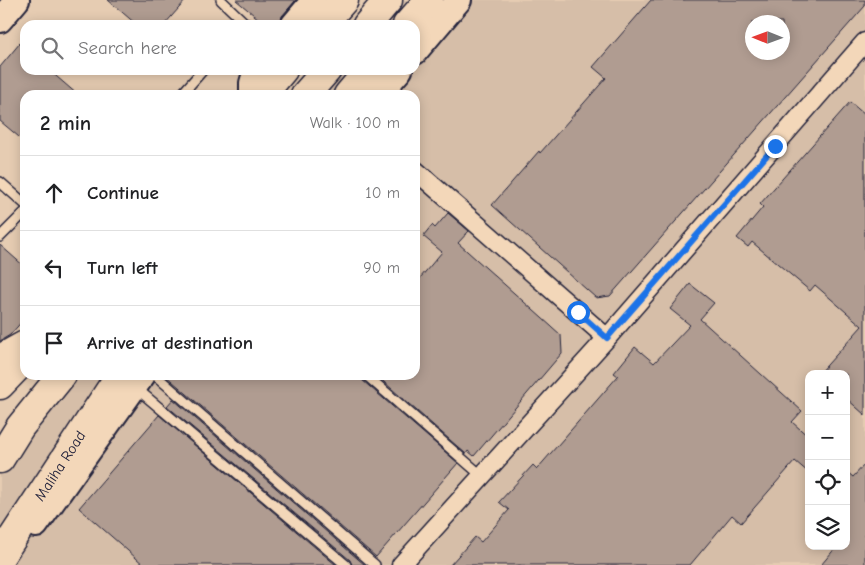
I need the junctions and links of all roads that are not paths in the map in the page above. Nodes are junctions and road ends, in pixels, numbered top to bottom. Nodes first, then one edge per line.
1 (17, 0) edge
2 (221, 0) edge
3 (314, 0) edge
4 (344, 0) edge
5 (388, 0) edge
6 (429, 0) edge
7 (459, 0) edge
8 (0, 20) edge
9 (241, 20) edge
10 (297, 20) edge
11 (326, 20) edge
12 (371, 20) edge
13 (411, 20) edge
14 (865, 42) edge
15 (420, 46) edge
16 (199, 75) edge
17 (254, 75) edge
18 (279, 75) edge
19 (323, 75) edge
20 (365, 75) edge
21 (396, 75) edge
22 (185, 90) edge
23 (252, 90) edge
24 (266, 90) edge
25 (310, 90) edge
26 (352, 90) edge
27 (382, 90) edge
28 (420, 174) edge
29 (0, 182) edge
30 (20, 200) edge
31 (20, 217) edge
32 (0, 238) edge
33 (607, 338) junction
34 (20, 348) edge
35 (0, 359) edge
36 (20, 363) edge
37 (58, 380) edge
38 (132, 380) edge
39 (132, 380) edge
40 (134, 380) edge
41 (161, 380) edge
42 (372, 380) edge
43 (0, 384) edge
44 (0, 459) edge
45 (482, 476) junction
46 (0, 557) edge
47 (7, 565) edge
48 (346, 565) edge
49 (374, 565) edge
50 (401, 565) edge

1 - 8 street
2 - 9 lane
3 - 10 street
4 - 11 main road
5 - 12 main road
6 - 13 main road
7 - 15 street
14 - 33 street
16 - 22 lane
17 - 23 street
18 - 24 main road
19 - 25 main road
20 - 26 main road
21 - 27 street
28 - 33 street
29 - 30 lane
31 - 32 lane
33 - 45 street
34 - 35 main road
36 - 43 main road
37 - 44 main road
38 - 46 main road, Maliha Road
39 - 47 street
40 - 48 lane
41 - 49 lane
42 - 45 lane
45 - 50 street

